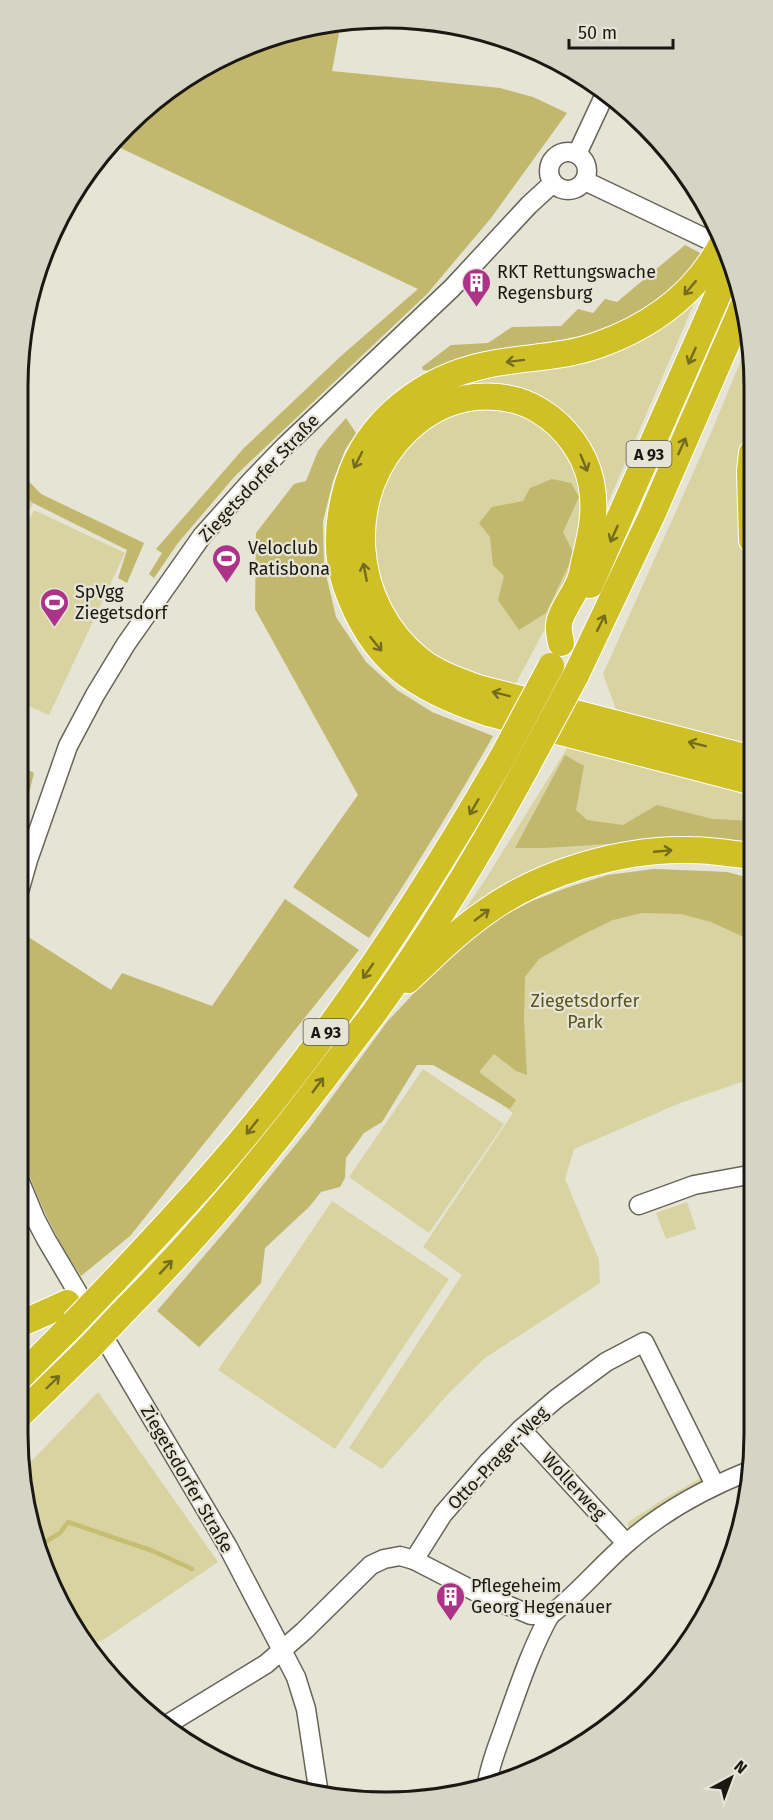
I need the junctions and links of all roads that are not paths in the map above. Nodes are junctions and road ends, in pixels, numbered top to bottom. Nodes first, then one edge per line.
1 (602, 101) edge
2 (577, 154) junction
3 (585, 181) junction
4 (553, 183) junction
5 (713, 239) edge
6 (718, 251) edge
7 (727, 275) edge
8 (738, 317) edge
9 (561, 643) junction
10 (744, 757) edge
11 (744, 780) edge
12 (744, 855) edge
13 (28, 860) edge
14 (374, 1012) junction
15 (744, 1176) edge
16 (28, 1201) edge
17 (639, 1205) dead end
18 (70, 1313) junction
19 (28, 1323) edge
20 (28, 1366) edge
21 (28, 1407) edge
22 (521, 1429) junction
23 (742, 1474) edge
24 (715, 1485) junction
25 (626, 1543) junction
26 (414, 1560) junction
27 (550, 1616) junction
28 (282, 1650) junction
29 (173, 1721) edge
30 (488, 1777) edge
31 (317, 1785) edge

1 - 2 street
2 - 3 street
2 - 4 street
3 - 4 street
3 - 5 street
4 - 13 street, Ziegetsdorfer Straße
6 -> 11 highway
7 -> 9 highway, A 93
14 -> 8 highway, A 93, bridge
10 -> 9 highway, A 93
9 -> 18 highway, A 93, bridge
14 -> 12 highway, A 93
21 -> 14 highway, A 93, bridge
15 - 17 street
16 - 28 street, Ziegetsdorfer Straße
18 - 19 highway
18 - 20 highway
22 - 24 street, Otto-Prager-Weg
22 - 25 street, Wollerweg
22 - 26 street, Otto-Prager-Weg
23 - 24 street
24 - 25 street
25 - 27 street
26 - 27 street
26 - 28 street
27 - 30 street
28 - 29 street
28 - 31 street, Ziegetsdorfer Straße

